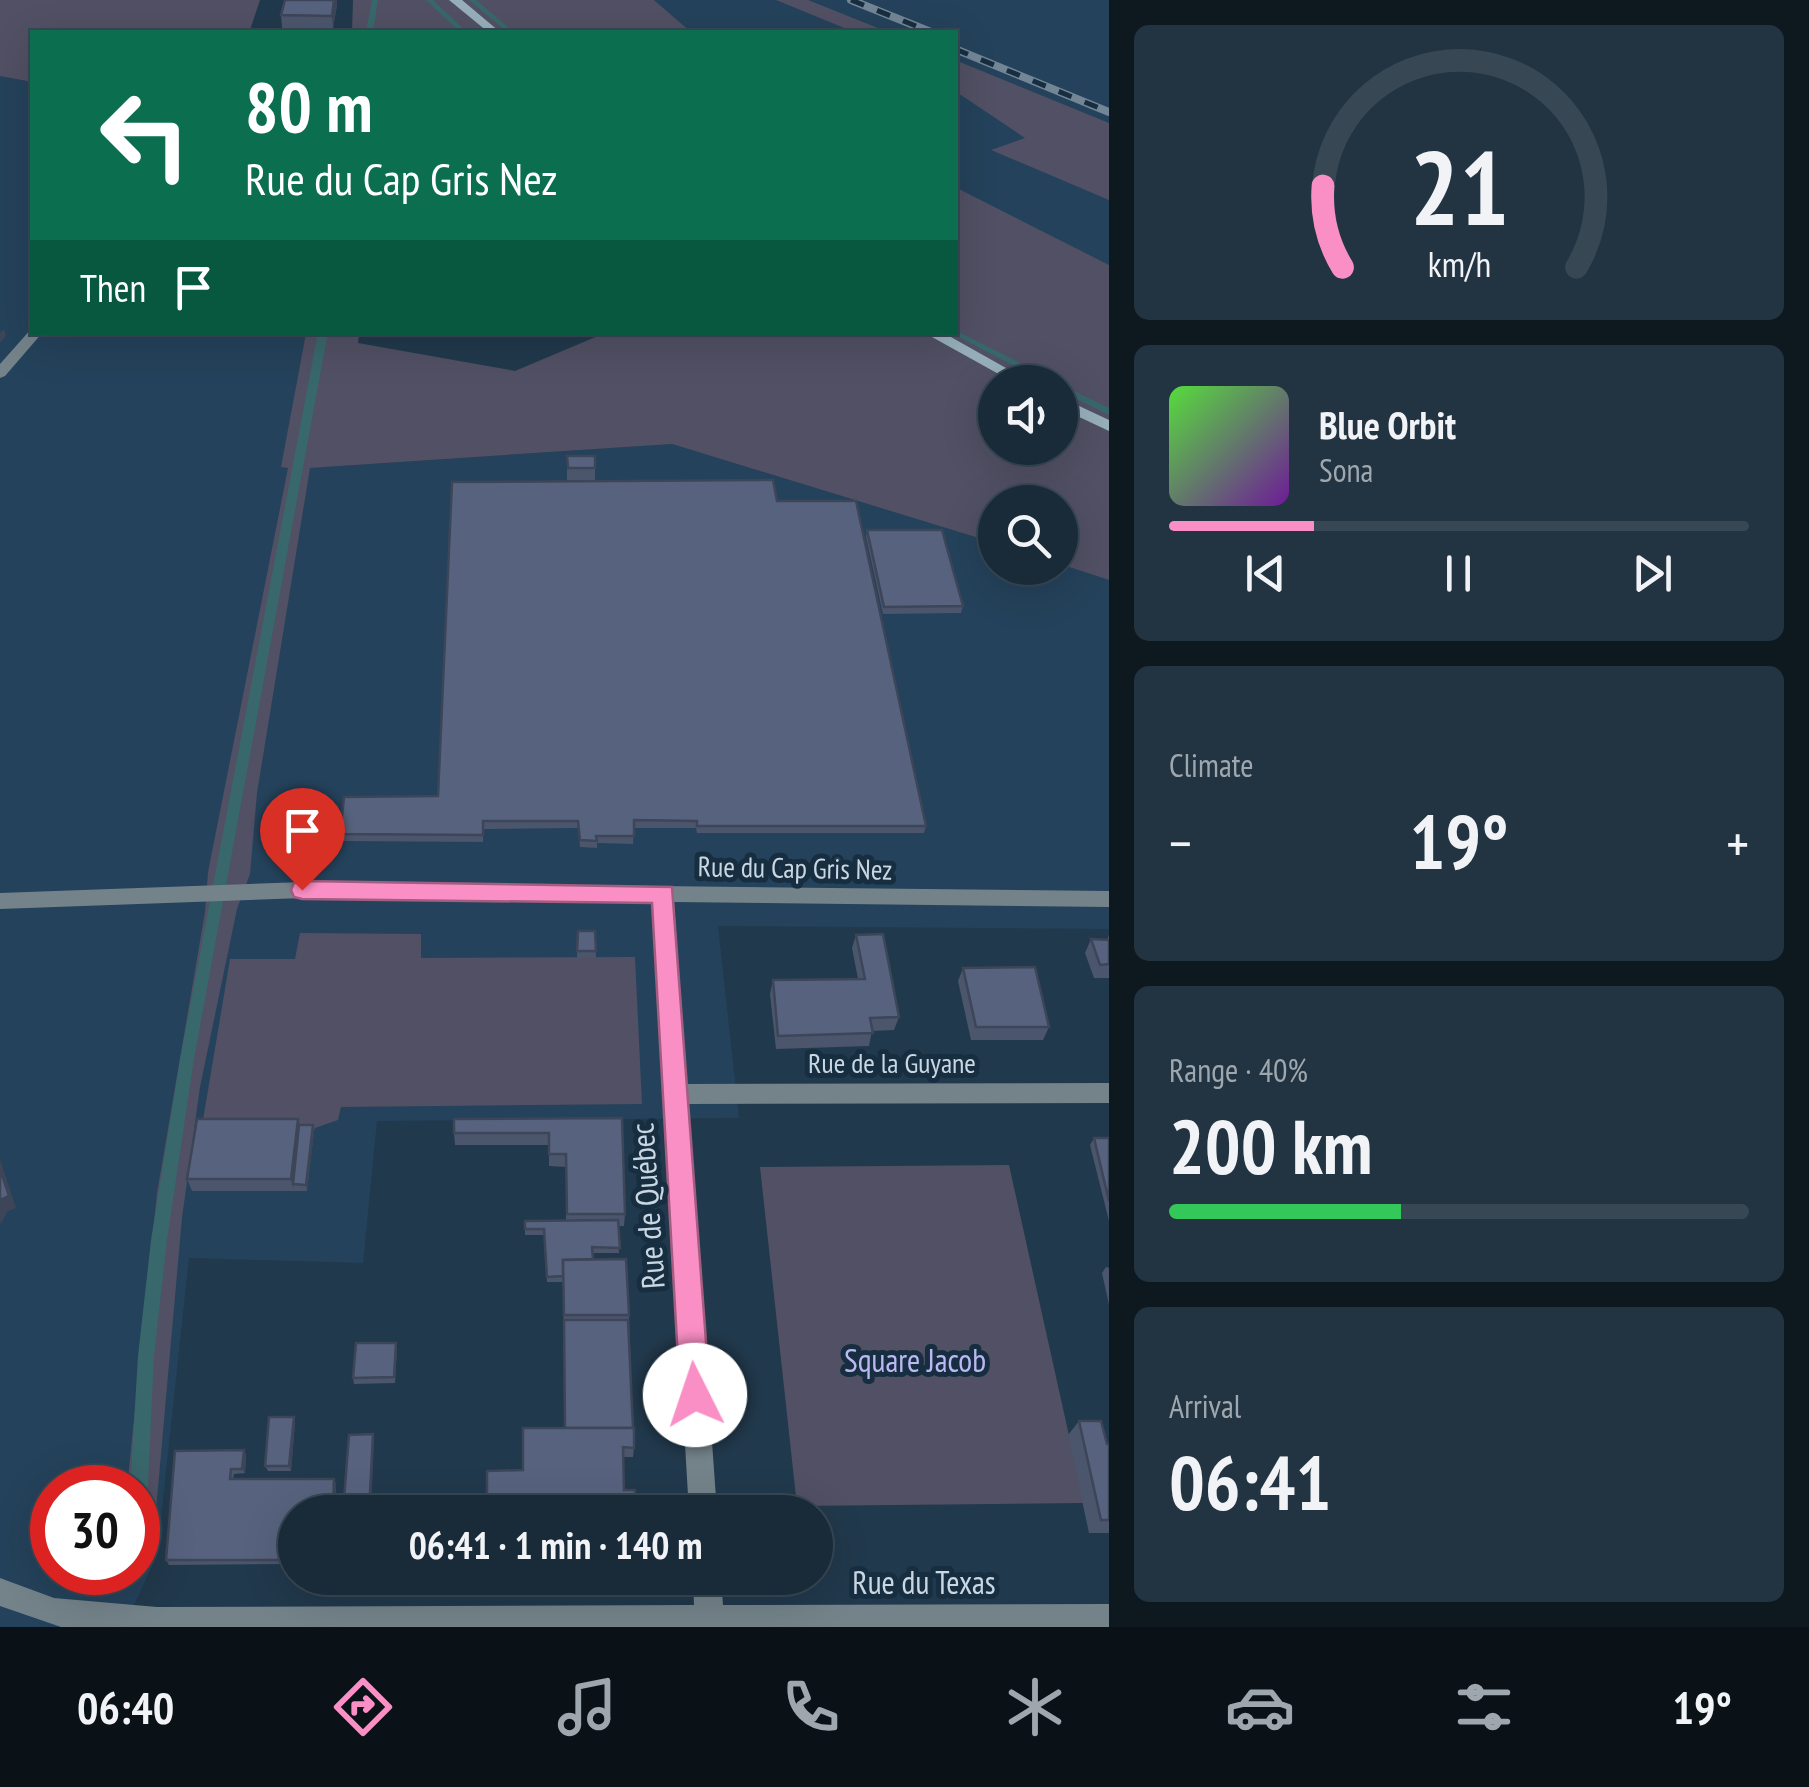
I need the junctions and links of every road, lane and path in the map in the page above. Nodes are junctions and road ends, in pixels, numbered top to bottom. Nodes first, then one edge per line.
1 (455, 0) edge
2 (492, 30) edge
3 (33, 335) edge
4 (936, 335) edge
5 (991, 365) edge
6 (0, 373) edge
7 (1078, 411) edge
8 (1109, 426) edge
9 (663, 894) junction
10 (1109, 899) edge
11 (0, 901) edge
12 (1109, 1093) edge
13 (675, 1094) junction
14 (702, 1495) edge
15 (0, 1592) edge
16 (708, 1595) edge
17 (1109, 1618) edge
18 (53, 1619) edge
19 (709, 1623) edge

1 - 2 street
3 - 6 street
4 - 5 street
7 - 8 street
9 - 10 street, Rue du Cap Gris Nez
9 - 11 street, Rue du Cap Gris Nez
9 - 13 street, Rue de Québec
12 - 13 street, Rue de la Guyane
13 - 14 street, Rue de Québec
15 - 18 street, Rue du Texas
16 - 19 street
17 - 19 street, Rue du Texas
18 - 19 street, Rue du Texas

